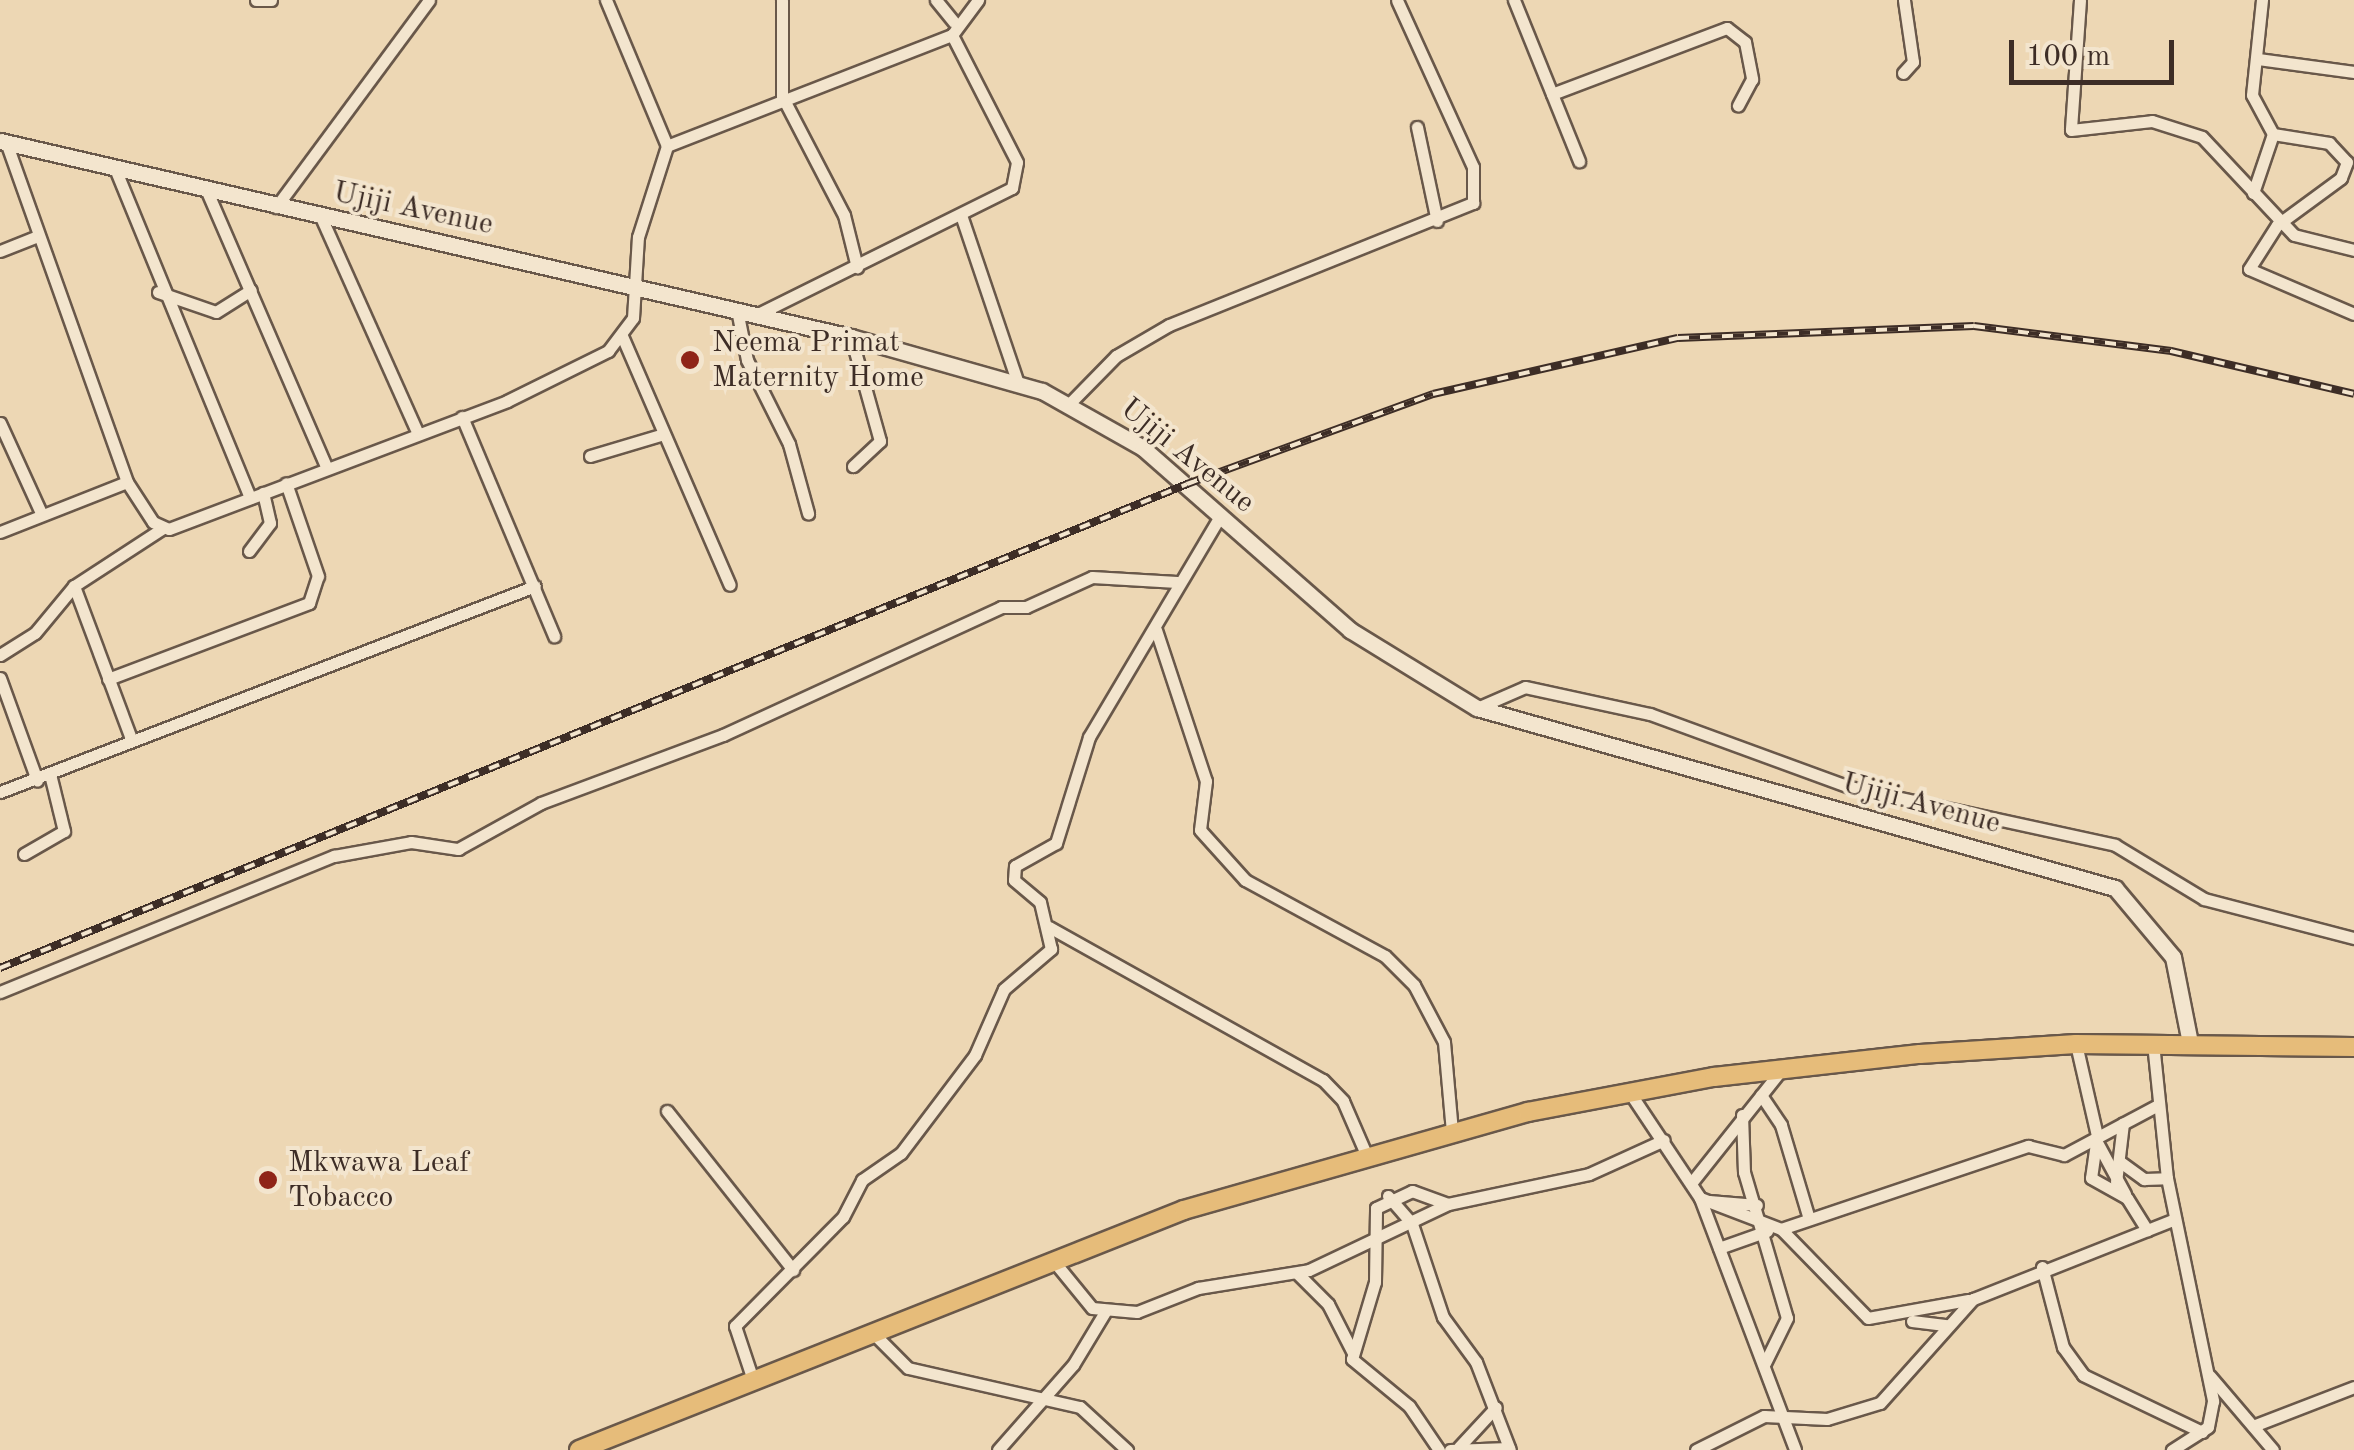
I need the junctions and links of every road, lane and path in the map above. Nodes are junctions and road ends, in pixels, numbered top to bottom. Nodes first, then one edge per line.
1 (256, 0) edge
2 (270, 0) edge
3 (429, 0) edge
4 (606, 0) edge
5 (782, 0) edge
6 (936, 0) edge
7 (978, 0) edge
8 (1397, 0) edge
9 (1514, 0) edge
10 (1904, 0) edge
11 (2080, 0) edge
12 (2262, 0) edge
13 (953, 28) junction
14 (2258, 60) junction
15 (2354, 72) edge
16 (1903, 73) dead end
17 (1552, 94) junction
18 (782, 96) junction
19 (1738, 106) dead end
20 (1417, 127) dead end
21 (2273, 134) junction
22 (3, 141) edge
23 (667, 146) junction
24 (1579, 161) dead end
25 (114, 166) junction
26 (206, 189) junction
27 (2253, 193) junction
28 (276, 207) junction
29 (962, 215) junction
30 (321, 217) junction
31 (2282, 220) junction
32 (1437, 222) junction
33 (38, 236) junction
34 (2354, 250) edge
35 (0, 251) edge
36 (858, 267) junction
37 (637, 288) junction
38 (251, 290) junction
39 (158, 292) junction
40 (737, 310) junction
41 (756, 314) junction
42 (2354, 314) edge
43 (622, 336) junction
44 (851, 337) junction
45 (1018, 383) junction
46 (1070, 403) junction
47 (462, 417) junction
48 (0, 424) edge
49 (416, 432) junction
50 (664, 434) junction
51 (590, 456) dead end
52 (326, 466) junction
53 (854, 466) dead end
54 (127, 482) junction
55 (286, 484) junction
56 (263, 493) junction
57 (250, 498) junction
58 (808, 512) dead end
59 (41, 513) junction
60 (1221, 514) junction
61 (164, 528) junction
62 (0, 532) edge
63 (249, 551) dead end
64 (1177, 582) junction
65 (730, 585) dead end
66 (74, 586) junction
67 (534, 586) junction
68 (1156, 630) junction
69 (554, 636) dead end
70 (0, 656) edge
71 (0, 678) edge
72 (108, 679) junction
73 (1477, 708) junction
74 (132, 740) junction
75 (50, 774) junction
76 (36, 780) junction
77 (0, 792) edge
78 (24, 854) dead end
79 (1049, 927) junction
80 (2354, 938) edge
81 (0, 992) edge
82 (2153, 1042) junction
83 (2190, 1043) junction
84 (2076, 1044) junction
85 (2354, 1047) edge
86 (1782, 1069) junction
87 (1630, 1093) junction
88 (1762, 1095) junction
89 (2158, 1105) junction
90 (667, 1111) dead end
91 (1742, 1115) junction
92 (2123, 1124) junction
93 (1452, 1130) junction
94 (1664, 1140) junction
95 (2097, 1140) junction
96 (1366, 1154) junction
97 (2119, 1161) junction
98 (2167, 1178) junction
99 (1692, 1182) junction
100 (2116, 1182) junction
101 (1388, 1196) junction
102 (2127, 1198) junction
103 (1704, 1199) junction
104 (1448, 1204) junction
105 (1756, 1206) junction
106 (2175, 1218) junction
107 (1810, 1220) junction
108 (1412, 1224) junction
109 (1766, 1228) junction
110 (1781, 1228) junction
111 (2147, 1230) junction
112 (1372, 1240) junction
113 (1719, 1248) junction
114 (1052, 1258) junction
115 (2042, 1267) junction
116 (793, 1270) junction
117 (1297, 1273) junction
118 (1973, 1299) junction
119 (1105, 1312) junction
120 (1891, 1321) junction
121 (1947, 1325) junction
122 (872, 1331) junction
123 (1352, 1351) junction
124 (1765, 1364) junction
125 (2210, 1376) junction
126 (753, 1380) junction
127 (2354, 1387) edge
128 (1042, 1402) junction
129 (1496, 1406) junction
130 (1783, 1412) junction
131 (2253, 1426) junction
132 (2202, 1432) junction
133 (1509, 1449) edge
134 (579, 1450) edge
135 (998, 1450) edge
136 (1127, 1450) edge
137 (1448, 1450) edge
138 (1696, 1450) edge
139 (1796, 1450) edge
140 (2172, 1450) edge
141 (2273, 1450) edge

1 - 2 street
3 - 28 street
4 - 23 street
5 - 18 street
6 - 13 street
7 - 13 street
8 - 32 street
9 - 17 street
10 - 16 street
11 - 27 street
12 - 14 street
13 - 18 street
13 - 29 street
14 - 15 street
14 - 21 street
17 - 19 street
17 - 24 street
18 - 23 street
18 - 36 street
20 - 32 street
21 - 27 street
21 - 31 street
22 - 25 main road, Ujiji Avenue
22 - 33 street
23 - 37 street
25 - 26 main road, Ujiji Avenue
25 - 39 street
26 - 28 main road, Ujiji Avenue
26 - 38 street
27 - 31 street
28 - 30 main road, Ujiji Avenue
29 - 36 street
29 - 45 street
30 - 37 main road, Ujiji Avenue
30 - 49 street
31 - 34 street
31 - 42 street
32 - 46 street
33 - 35 street
33 - 54 street
36 - 41 street
37 - 40 main road, Ujiji Avenue
37 - 43 street
38 - 39 street
38 - 52 street
39 - 57 street
40 - 41 main road, Ujiji Avenue
40 - 58 street
41 - 44 main road, Ujiji Avenue
43 - 47 street
43 - 50 street
44 - 45 main road, Ujiji Avenue
44 - 53 street
45 - 46 main road, Ujiji Avenue
46 - 60 main road, Ujiji Avenue
47 - 49 street
47 - 67 street
48 - 59 street
49 - 52 street
50 - 51 street
50 - 65 street
52 - 55 street
54 - 59 street
54 - 61 street
55 - 56 street
55 - 72 street
56 - 57 street
56 - 63 street
57 - 61 street
59 - 62 street
60 - 64 street
60 - 73 main road, Ujiji Avenue
61 - 66 street
64 - 68 street
64 - 81 street
66 - 70 street
66 - 72 street
67 - 69 street
67 - 74 street
68 - 79 street
68 - 93 street
71 - 76 street
72 - 74 street
73 - 80 street
73 - 83 main road, Ujiji Avenue
74 - 75 street
75 - 76 street
75 - 78 street
76 - 77 street
79 - 96 street
79 - 116 street
82 - 83 highway
82 - 84 highway
82 - 89 street
83 - 85 highway
84 - 86 highway
84 - 95 street
86 - 87 highway
86 - 88 street
87 - 93 highway
87 - 94 street
88 - 91 street
88 - 107 street
89 - 92 street
89 - 98 street
90 - 116 street
91 - 99 street
91 - 105 street
92 - 95 street
92 - 97 street
93 - 96 highway
94 - 99 street
94 - 104 street
95 - 100 street
95 - 102 street
95 - 107 street
96 - 114 highway
97 - 98 street
97 - 100 street
98 - 106 street
99 - 103 street
100 - 102 street
101 - 104 street
101 - 108 street
101 - 112 street
102 - 111 street
103 - 105 street
103 - 109 street
103 - 113 street
104 - 108 street
105 - 109 street
106 - 111 street
106 - 125 street
107 - 110 street
108 - 112 street
108 - 129 street
109 - 110 street
109 - 113 street
109 - 124 street
110 - 120 street
111 - 115 street
112 - 117 street
112 - 123 street
113 - 124 street
114 - 119 street
114 - 122 highway
115 - 118 street
115 - 132 street
116 - 126 street
117 - 119 street
117 - 123 street
118 - 120 street
118 - 121 street
119 - 128 street
120 - 121 street
121 - 130 street
122 - 126 highway
122 - 128 street
123 - 137 street
124 - 130 street
125 - 131 street
125 - 132 street
126 - 134 highway
127 - 131 street
128 - 135 street
128 - 136 street
129 - 133 street
129 - 137 street
130 - 138 street
130 - 139 street
131 - 141 street
132 - 140 street
133 - 137 street

